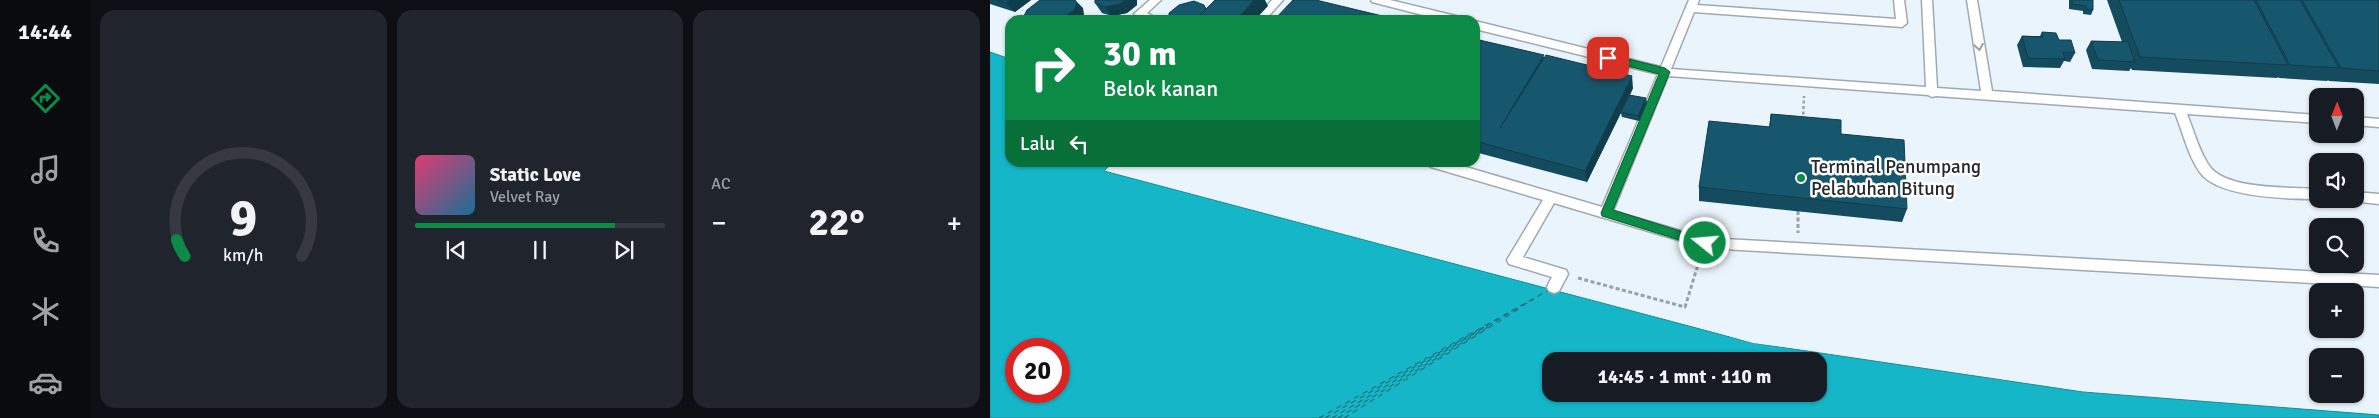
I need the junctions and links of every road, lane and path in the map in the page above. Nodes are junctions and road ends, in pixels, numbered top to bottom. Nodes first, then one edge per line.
1 (1156, 0) edge
2 (1278, 0) edge
3 (1376, 0) edge
4 (1899, 0) edge
5 (1917, 0) edge
6 (1927, 0) edge
7 (1972, 0) edge
8 (1693, 4) edge
9 (1139, 14) edge
10 (1263, 15) edge
11 (1436, 15) edge
12 (1480, 26) edge
13 (1665, 72) junction
14 (1804, 83) junction
15 (1932, 92) junction
16 (1987, 94) junction
17 (2179, 108) junction
18 (2309, 118) edge
19 (1803, 122) edge
20 (2364, 122) edge
21 (2379, 123) edge
22 (1447, 167) edge
23 (2309, 193) edge
24 (1551, 197) junction
25 (2364, 198) edge
26 (2379, 199) edge
27 (1606, 213) junction
28 (1705, 243) junction
29 (1561, 274) junction
30 (2379, 282) edge
31 (1554, 287) dead end

1 - 9 lane
2 - 10 lane
3 - 11 lane
4 - 8 lane
5 - 6 lane
6 - 15 lane
7 -> 16 lane
8 - 13 lane
12 - 13 lane
13 - 14 lane
13 - 27 lane
14 - 15 lane
14 - 19 path
15 - 16 lane
16 - 17 lane
17 - 18 lane
17 - 23 lane
20 - 21 lane
22 - 24 lane
24 - 27 lane
24 - 29 lane
25 - 26 lane
27 - 28 lane
28 - 29 path
28 - 30 lane
29 - 31 lane

